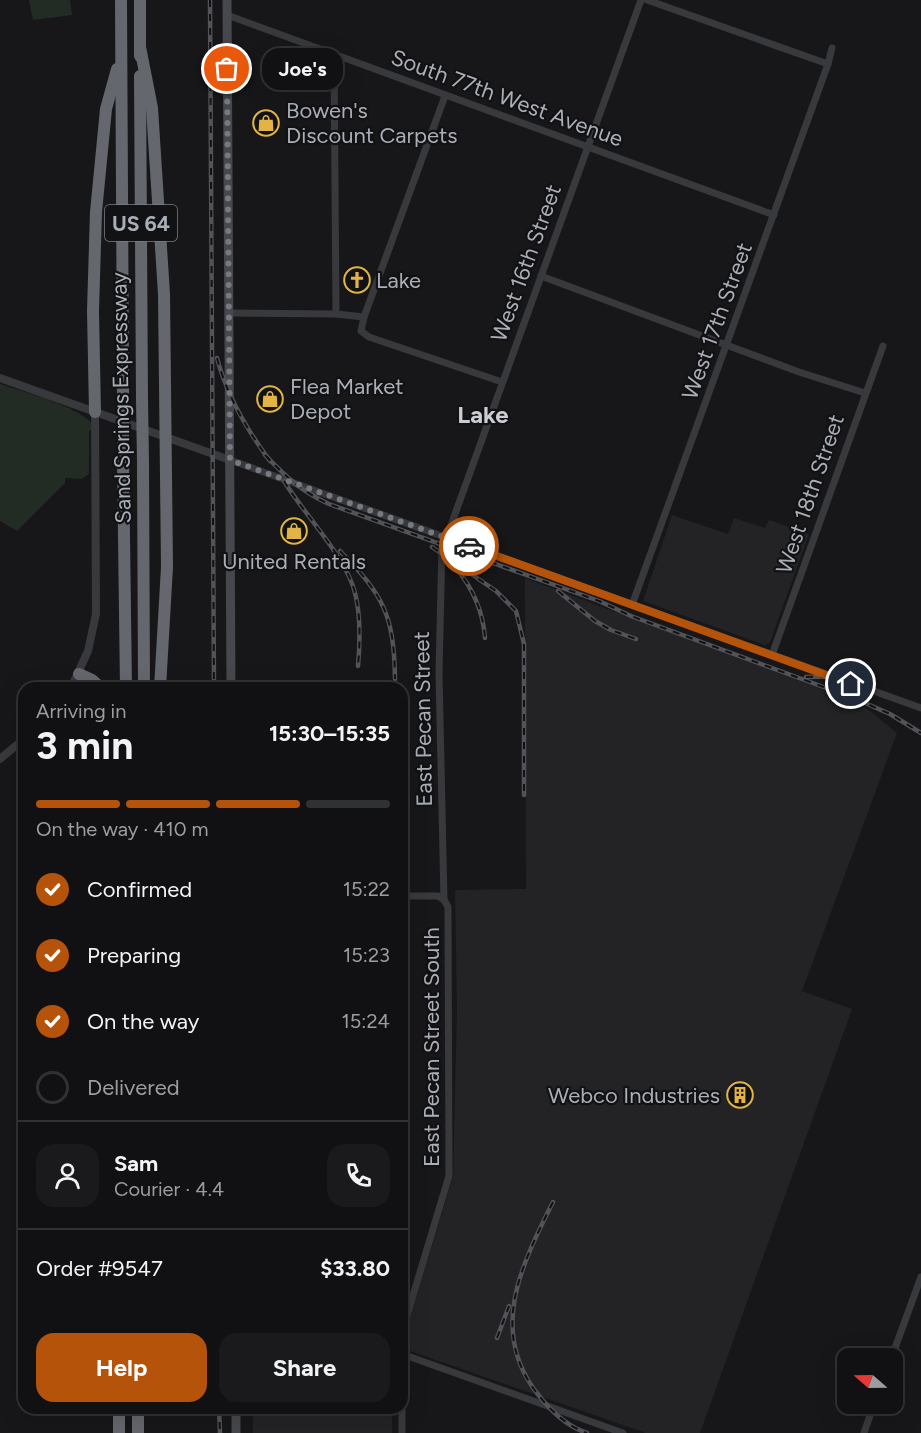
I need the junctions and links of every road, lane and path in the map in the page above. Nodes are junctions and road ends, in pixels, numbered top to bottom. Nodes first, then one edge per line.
1 (121, 0) edge
2 (140, 0) edge
3 (226, 0) edge
4 (640, 0) edge
5 (647, 0) edge
6 (226, 15) junction
7 (140, 48) junction
8 (832, 48) dead end
9 (121, 54) junction
10 (334, 54) junction
11 (828, 64) junction
12 (446, 96) junction
13 (588, 147) junction
14 (774, 215) junction
15 (541, 276) junction
16 (229, 313) junction
17 (336, 314) junction
18 (364, 317) junction
19 (727, 345) junction
20 (883, 346) dead end
21 (0, 378) edge
22 (502, 382) junction
23 (865, 393) junction
24 (95, 412) junction
25 (166, 439) junction
26 (230, 460) junction
27 (446, 538) junction
28 (632, 605) junction
29 (772, 655) junction
30 (79, 674) junction
31 (74, 682) edge
32 (94, 682) edge
33 (126, 682) edge
34 (144, 682) edge
35 (160, 682) edge
36 (231, 682) edge
37 (921, 708) edge
38 (18, 744) edge
39 (0, 759) edge
40 (408, 896) edge
41 (444, 900) junction
42 (921, 1276) edge
43 (408, 1312) edge
44 (895, 1348) edge
45 (408, 1356) edge
46 (119, 1414) edge
47 (138, 1414) edge
48 (236, 1414) edge
49 (402, 1414) edge
50 (871, 1414) edge
51 (118, 1433) edge
52 (138, 1433) edge
53 (236, 1433) edge
54 (402, 1433) edge
55 (623, 1433) edge
56 (864, 1433) edge

1 - 9 highway, Sand Springs Expressway / US 64
2 - 7 highway, Sand Springs Expressway / US 64
3 - 6 main road
4 - 13 street, West 16th Street
5 - 11 street
6 - 10 street, South 77th West Avenue
6 - 16 main road
7 - 25 highway
7 - 34 highway, Sand Springs Expressway / US 64, bridge
8 - 11 street, West 17th Street
9 - 24 highway
9 - 33 highway, Sand Springs Expressway / US 64, bridge
10 - 12 street, South 77th West Avenue
10 - 17 street
11 - 14 street, West 17th Street
12 - 13 street, South 77th West Avenue
12 - 18 street
13 - 14 street, South 77th West Avenue
13 - 15 street, West 16th Street
14 - 19 street, West 17th Street
15 - 19 street
15 - 22 street, West 16th Street
16 - 17 street
16 - 26 main road
17 - 18 street
18 - 22 street
19 - 23 street
19 - 28 street, West 17th Street
20 - 23 street, West 18th Street
21 - 24 street
22 - 27 street, West 16th Street
23 - 29 street, West 18th Street
24 - 25 street
24 - 30 street
25 - 26 street
25 - 35 highway
26 - 27 street
26 - 36 main road
27 - 28 street
27 - 41 street, East Pecan Street
28 - 29 street
29 - 37 street
30 - 31 street
30 - 32 highway
38 - 39 street
40 - 41 street
41 - 43 street, East Pecan Street South
42 - 44 street
45 - 55 street
46 - 51 highway
47 - 52 highway
48 - 53 main road
49 - 54 street
50 - 56 street

